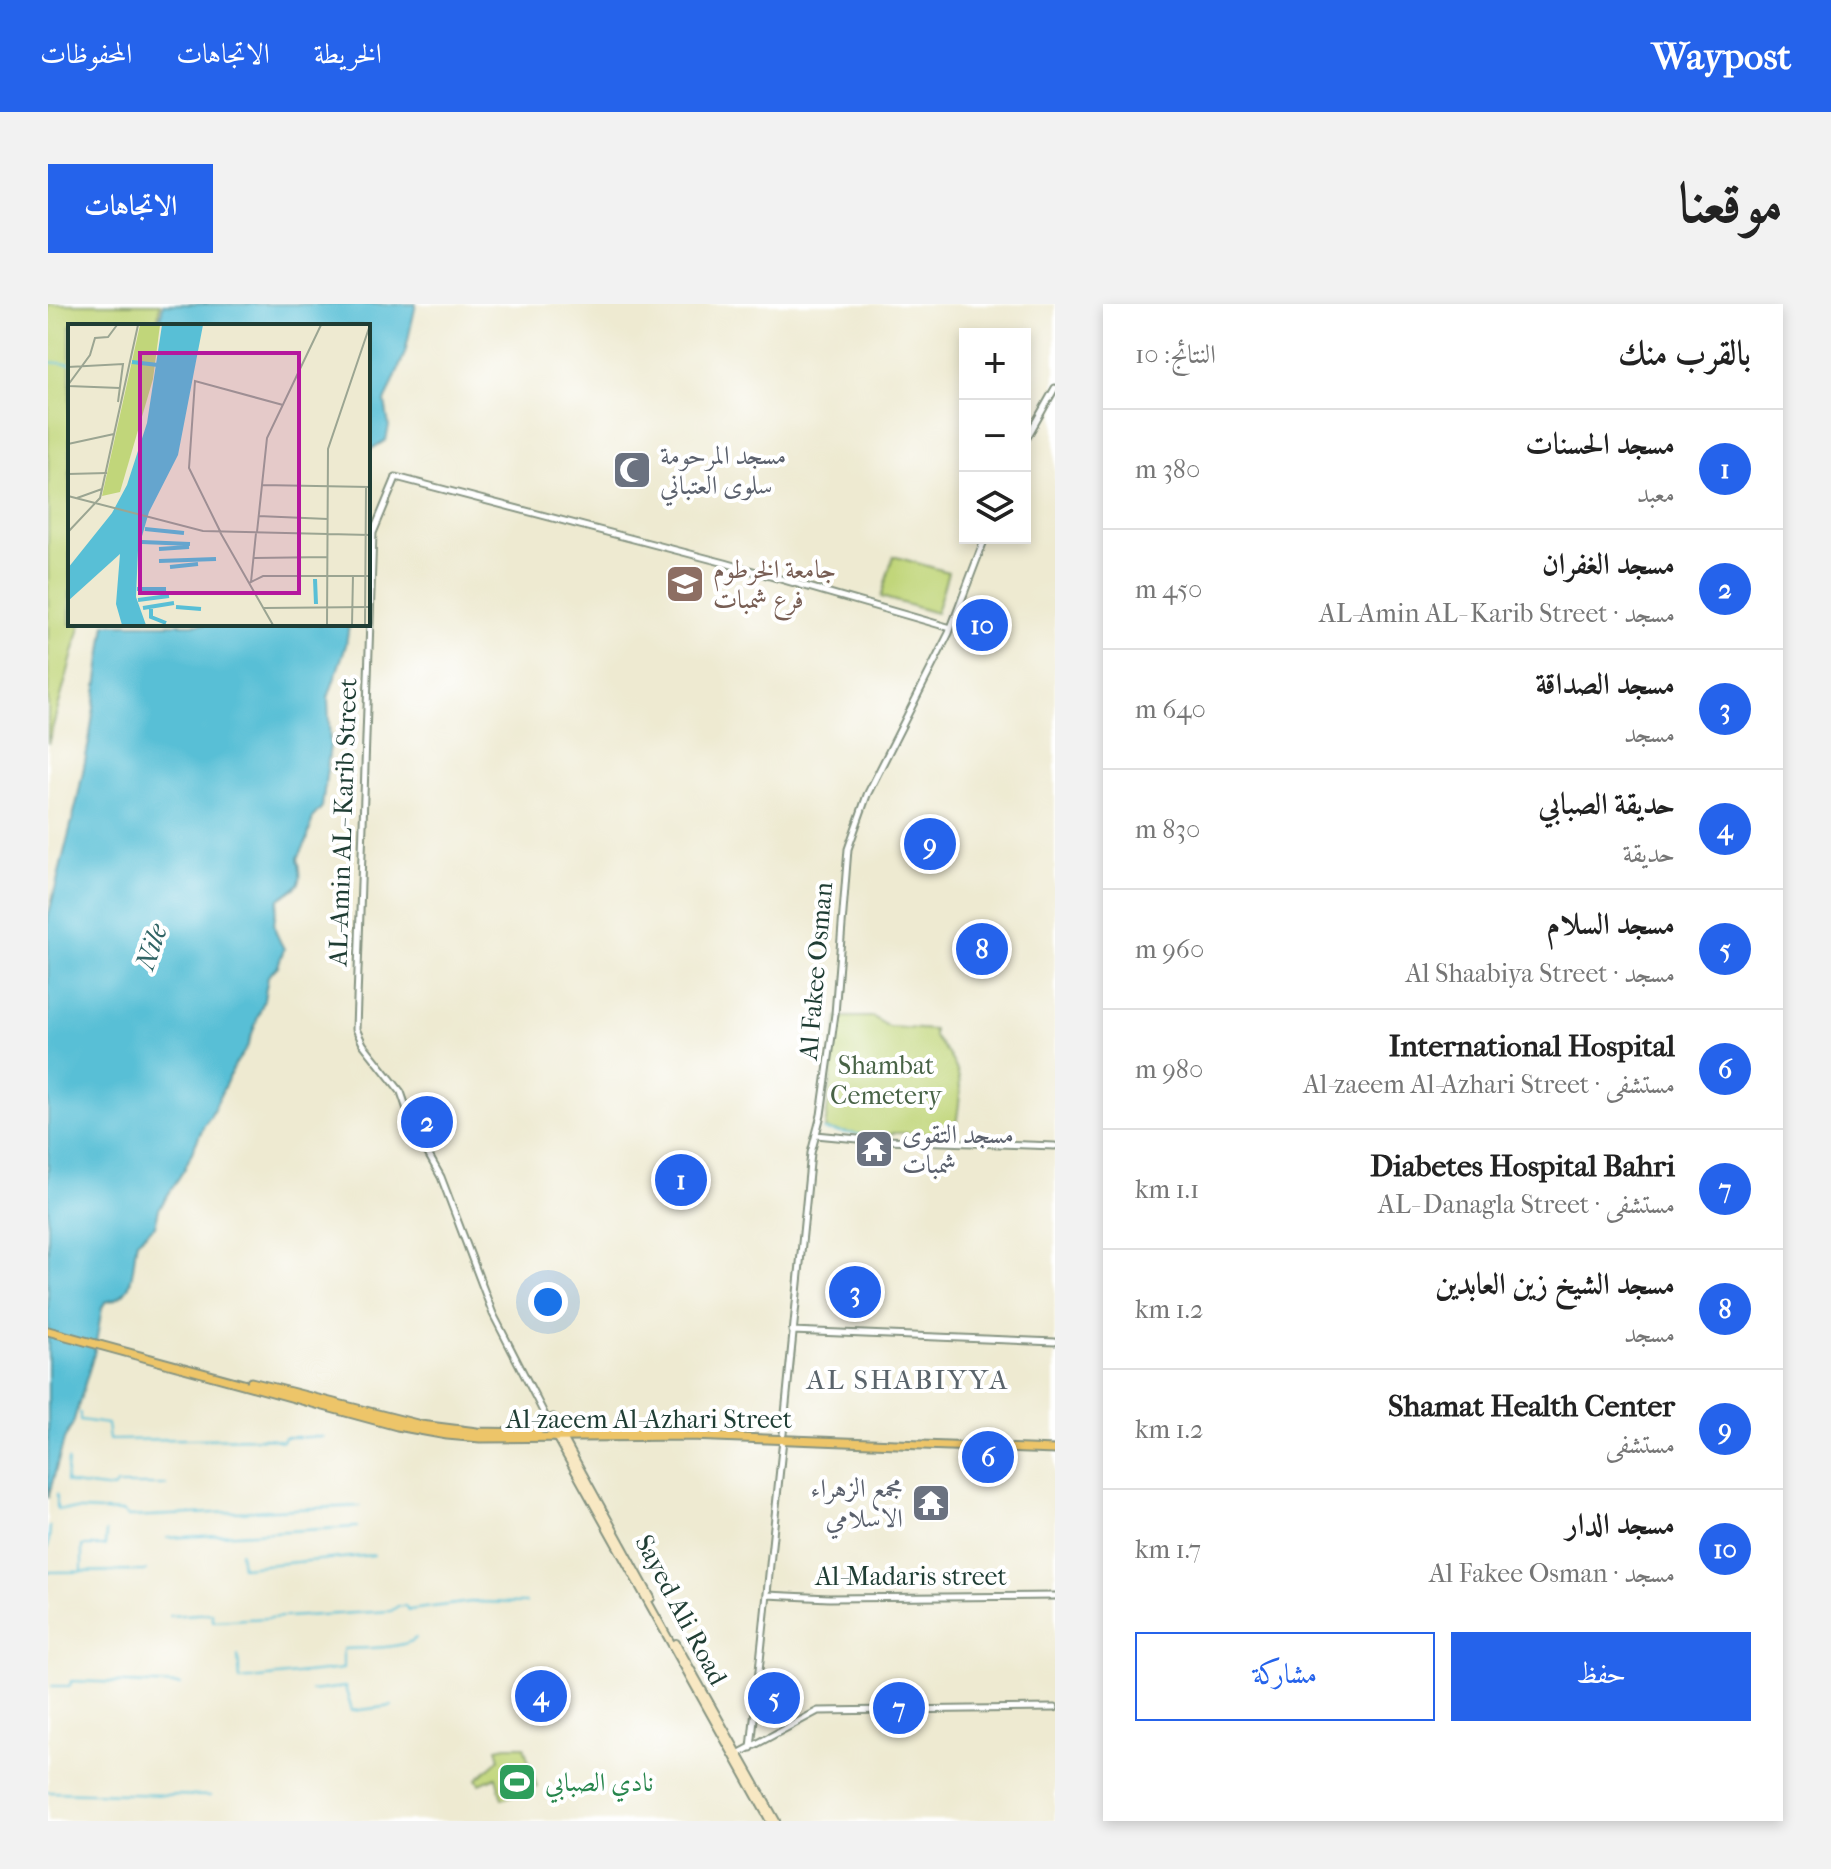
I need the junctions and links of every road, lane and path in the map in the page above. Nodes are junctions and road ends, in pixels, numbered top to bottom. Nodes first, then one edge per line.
1 (1055, 388) edge
2 (1031, 430) edge
3 (983, 544) edge
4 (370, 621) edge
5 (370, 626) edge
6 (951, 628) junction
7 (816, 1135) junction
8 (1055, 1146) edge
9 (48, 1330) edge
10 (792, 1331) junction
11 (1055, 1342) edge
12 (249, 1384) junction
13 (549, 1417) junction
14 (532, 1433) junction
15 (561, 1436) junction
16 (783, 1437) junction
17 (569, 1448) joint
18 (1055, 1448) edge
19 (767, 1595) junction
20 (1055, 1596) edge
21 (1055, 1708) edge
22 (751, 1748) junction
23 (738, 1757) junction
24 (773, 1821) edge

1 - 2 street
3 - 6 street, Al Fakee Osman
4 - 6 street, AL-Amin AL- Karib Street
5 - 13 street, AL-Amin AL- Karib Street
6 - 7 street, Al Fakee Osman
7 - 8 street
7 - 10 street, Al Fakee Osman
9 - 12 main road
10 - 11 street
10 - 16 street, Al Fakee Osman
12 - 14 main road, Al-zaeem Al-Azhari Street
12 - 15 main road, Al-zaeem Al-Azhari Street
13 - 14 main road
13 - 15 main road
13 - 15 street
14 - 15 main road, Al-zaeem Al-Azhari Street
15 - 16 main road, Al-zaeem Al-Azhari Street
15 - 17 main road
15 - 23 main road, Sayed Ali Road
16 - 18 main road, Al-zaeem Al-Azhari Street
16 - 19 street, Al Fakee Osman
17 - 23 main road, Sayed Ali Road
19 - 20 street, Al-Madaris street
19 - 22 street, Al Fakee Osman
21 - 22 street
22 - 23 street
23 - 24 main road, Sayed Ali Road

